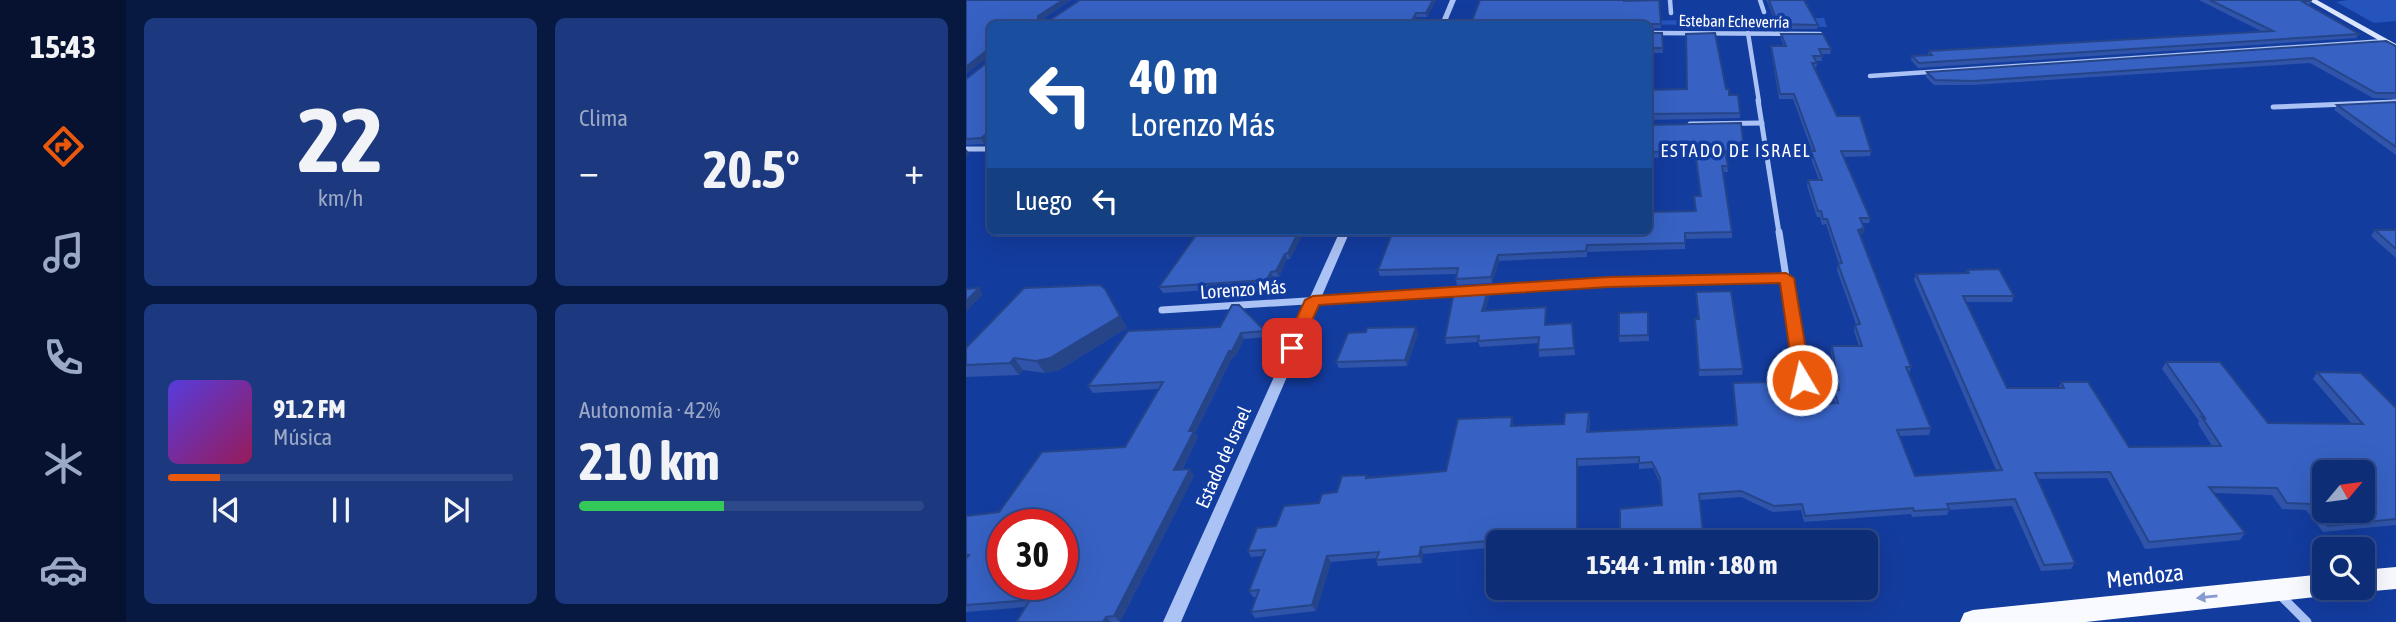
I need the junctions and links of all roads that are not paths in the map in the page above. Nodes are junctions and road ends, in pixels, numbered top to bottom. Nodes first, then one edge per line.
1 (1453, 0) edge
2 (1670, 0) edge
3 (1760, 0) edge
4 (2312, 0) edge
5 (1765, 12) dead end
6 (1671, 13) dead end
7 (1444, 21) edge
8 (1652, 33) edge
9 (1748, 33) junction
10 (1820, 34) edge
11 (2396, 39) edge
12 (2384, 41) junction
13 (2396, 47) edge
14 (1870, 76) dead end
15 (2396, 102) edge
16 (2273, 107) dead end
17 (1762, 122) junction
18 (1686, 124) edge
19 (966, 149) edge
20 (987, 149) edge
21 (1343, 235) edge
22 (1786, 278) junction
23 (1313, 300) junction
24 (1163, 310) dead end
25 (1802, 380) dead end
26 (2396, 578) edge
27 (2375, 580) edge
28 (2312, 586) edge
29 (2275, 590) junction
30 (1172, 622) edge
31 (1973, 622) edge
32 (2307, 622) edge

1 - 7 street
2 - 6 street
3 - 5 street
4 - 12 main road
8 - 9 street, Esteban Echeverría
9 - 10 street, Esteban Echeverría
9 - 17 street
11 - 12 street
12 - 13 main road
12 - 14 street
15 - 16 street
17 - 18 street
17 - 22 street
19 - 20 street
21 - 23 street, Estado de Israel
22 - 23 street, Lorenzo Más
22 - 25 street
23 - 24 street, Lorenzo Más
23 - 30 street, Estado de Israel
26 - 27 main road
28 - 29 main road, Mendoza
29 -> 31 main road, Mendoza
29 - 32 street

